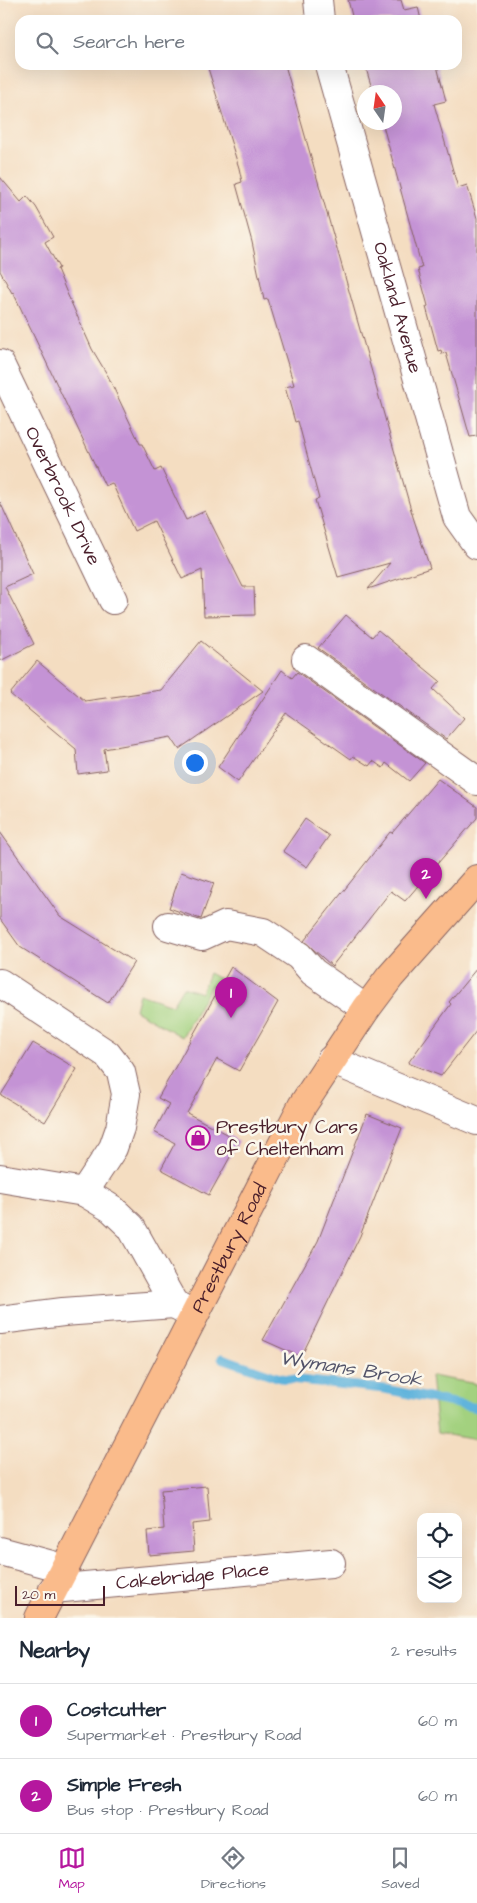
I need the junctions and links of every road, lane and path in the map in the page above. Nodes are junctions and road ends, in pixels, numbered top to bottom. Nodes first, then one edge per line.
1 (318, 0) edge
2 (320, 15) edge
3 (330, 70) edge
4 (0, 364) edge
5 (477, 545) edge
6 (113, 600) dead end
7 (306, 659) dead end
8 (477, 782) edge
9 (477, 879) edge
10 (168, 926) dead end
11 (0, 983) edge
12 (366, 1009) junction
13 (331, 1060) junction
14 (477, 1121) edge
15 (0, 1178) edge
16 (84, 1192) junction
17 (184, 1309) junction
18 (0, 1320) edge
19 (0, 1551) edge
20 (332, 1563) dead end
21 (58, 1579) junction
22 (39, 1618) edge

1 - 2 street
3 - 5 street, Oakland Avenue
4 - 6 street, Overbrook Drive
7 - 8 street
9 - 12 main road, Prestbury Road
10 - 12 street
11 - 16 street
12 - 13 main road, Prestbury Road
13 - 14 street
13 - 17 main road, Prestbury Road
15 - 16 street
16 - 17 street
17 - 18 street
17 - 21 main road, Prestbury Road
19 - 21 street
20 - 21 street, Cakebridge Place
21 - 22 main road, Prestbury Road

